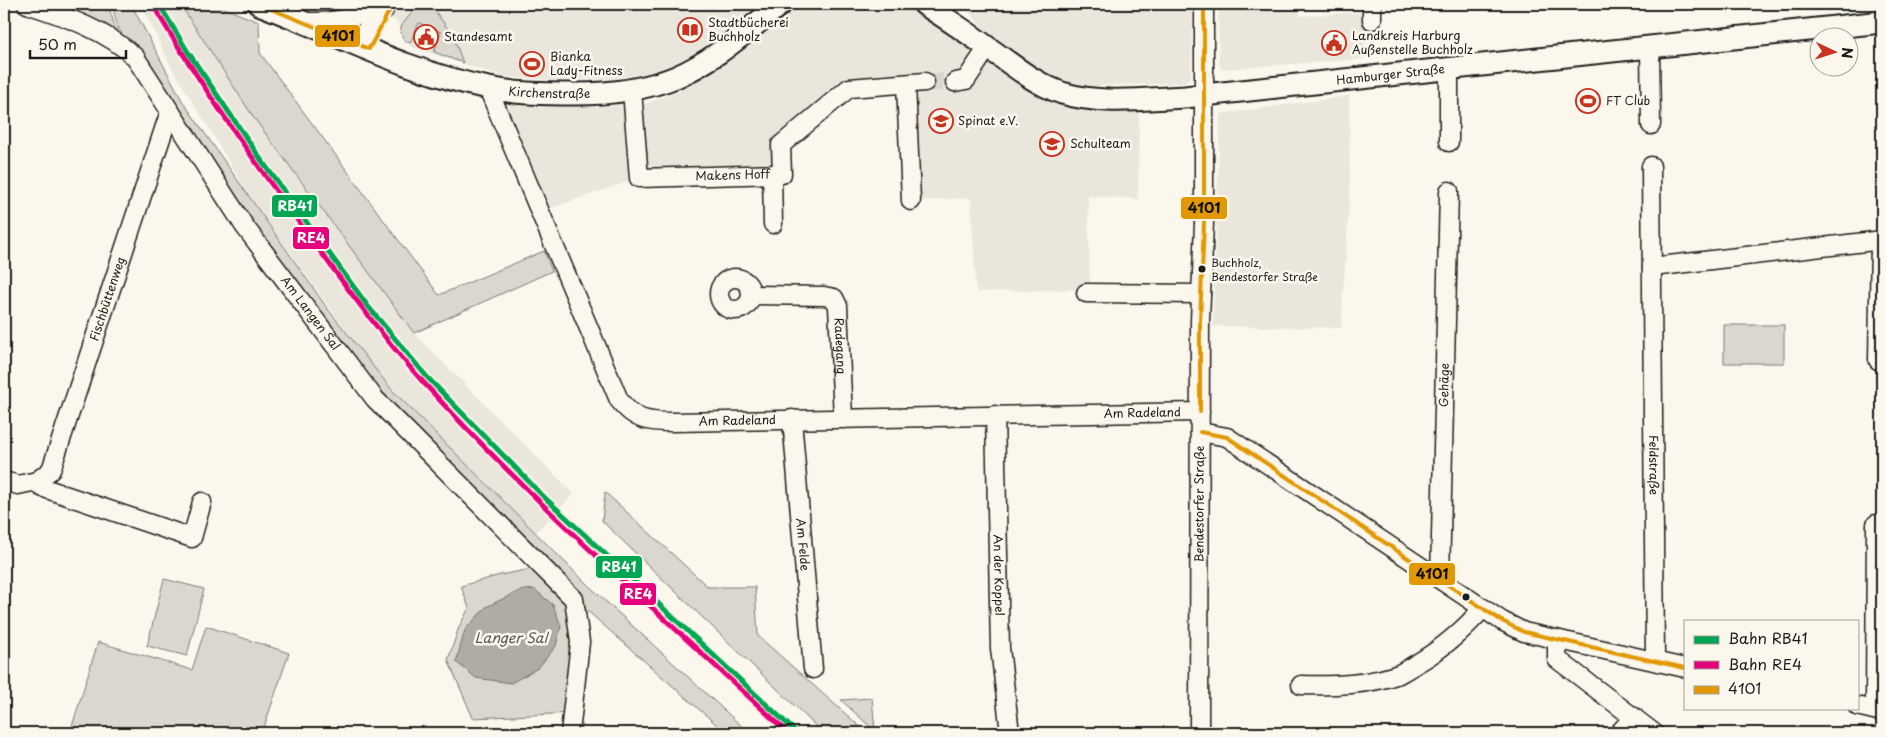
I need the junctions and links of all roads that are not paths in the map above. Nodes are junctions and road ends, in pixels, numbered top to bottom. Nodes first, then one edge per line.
1 (27, 4) edge
2 (259, 4) edge
3 (390, 4) edge
4 (780, 4) edge
5 (924, 4) edge
6 (1204, 4) edge
7 (305, 22) junction
8 (1882, 22) edge
9 (988, 47) junction
10 (1650, 47) junction
11 (369, 49) junction
12 (1449, 69) junction
13 (925, 82) tunnel mouth
14 (955, 82) tunnel mouth
15 (906, 84) junction
16 (488, 88) junction
17 (632, 90) junction
18 (1205, 95) junction
19 (170, 111) junction
20 (1651, 125) dead end
21 (1449, 142) dead end
22 (1651, 166) dead end
23 (772, 174) junction
24 (1449, 191) dead end
25 (911, 201) dead end
26 (773, 224) dead end
27 (1881, 240) edge
28 (1652, 267) junction
29 (1086, 293) dead end
30 (1201, 294) junction
31 (751, 295) dead end
32 (1878, 360) dead end
33 (1200, 412) junction
34 (995, 415) junction
35 (843, 418) junction
36 (792, 420) junction
37 (1200, 432) junction
38 (4, 480) edge
39 (37, 481) junction
40 (202, 502) dead end
41 (1876, 524) dead end
42 (1440, 579) junction
43 (1483, 608) junction
44 (1557, 639) junction
45 (1655, 661) junction
46 (1684, 668) edge
47 (813, 669) dead end
48 (1301, 685) dead end
49 (1858, 706) edge
50 (1878, 711) edge
51 (1634, 717) junction
52 (570, 733) edge
53 (1010, 733) edge
54 (1199, 733) edge
55 (1619, 733) edge
56 (1654, 733) edge

1 - 19 street, Am Langen Sal
2 - 7 main road, Kirchenstraße
3 - 7 street
3 - 11 street
4 - 17 main road, Kirchenstraße
5 - 9 main road, Hamburger Straße
6 - 18 street, Bendestorfer Straße
7 - 11 main road, Kirchenstraße
8 - 10 main road, Hamburger Straße
9 - 14 street
9 - 18 main road, Hamburger Straße
10 - 12 main road, Hamburger Straße
10 - 20 street
11 - 16 main road, Kirchenstraße
12 - 18 main road, Hamburger Straße
12 - 21 street
13 - 15 street, Makens Hoff
15 - 23 street, Makens Hoff
15 - 25 street
16 - 17 main road, Kirchenstraße
16 - 36 street, Am Radeland
17 - 23 street, Makens Hoff
18 - 30 street, Bendestorfer Straße
19 - 39 street, Fischbüttenweg
19 - 52 street, Am Langen Sal
22 - 28 street, Feldstraße
23 - 26 street
24 - 42 street, Gehäge
27 - 28 street
27 - 32 street
28 - 45 street, Feldstraße
29 - 30 street
30 - 33 street, Bendestorfer Straße
31 - 35 street, Radegang
33 - 34 street, Am Radeland
33 - 37 street, Bendestorfer Straße
34 - 35 street, Am Radeland
34 - 53 street, An der Koppel
35 - 36 street, Am Radeland
36 - 47 street, Am Felde
37 - 42 street
37 - 54 street, Bendestorfer Straße
38 - 39 street
39 - 40 street
41 - 50 street
42 - 43 street
43 - 44 street
43 - 48 street
44 - 45 street
44 - 51 street
45 - 46 street
49 - 50 street
51 - 55 street
51 - 56 street

